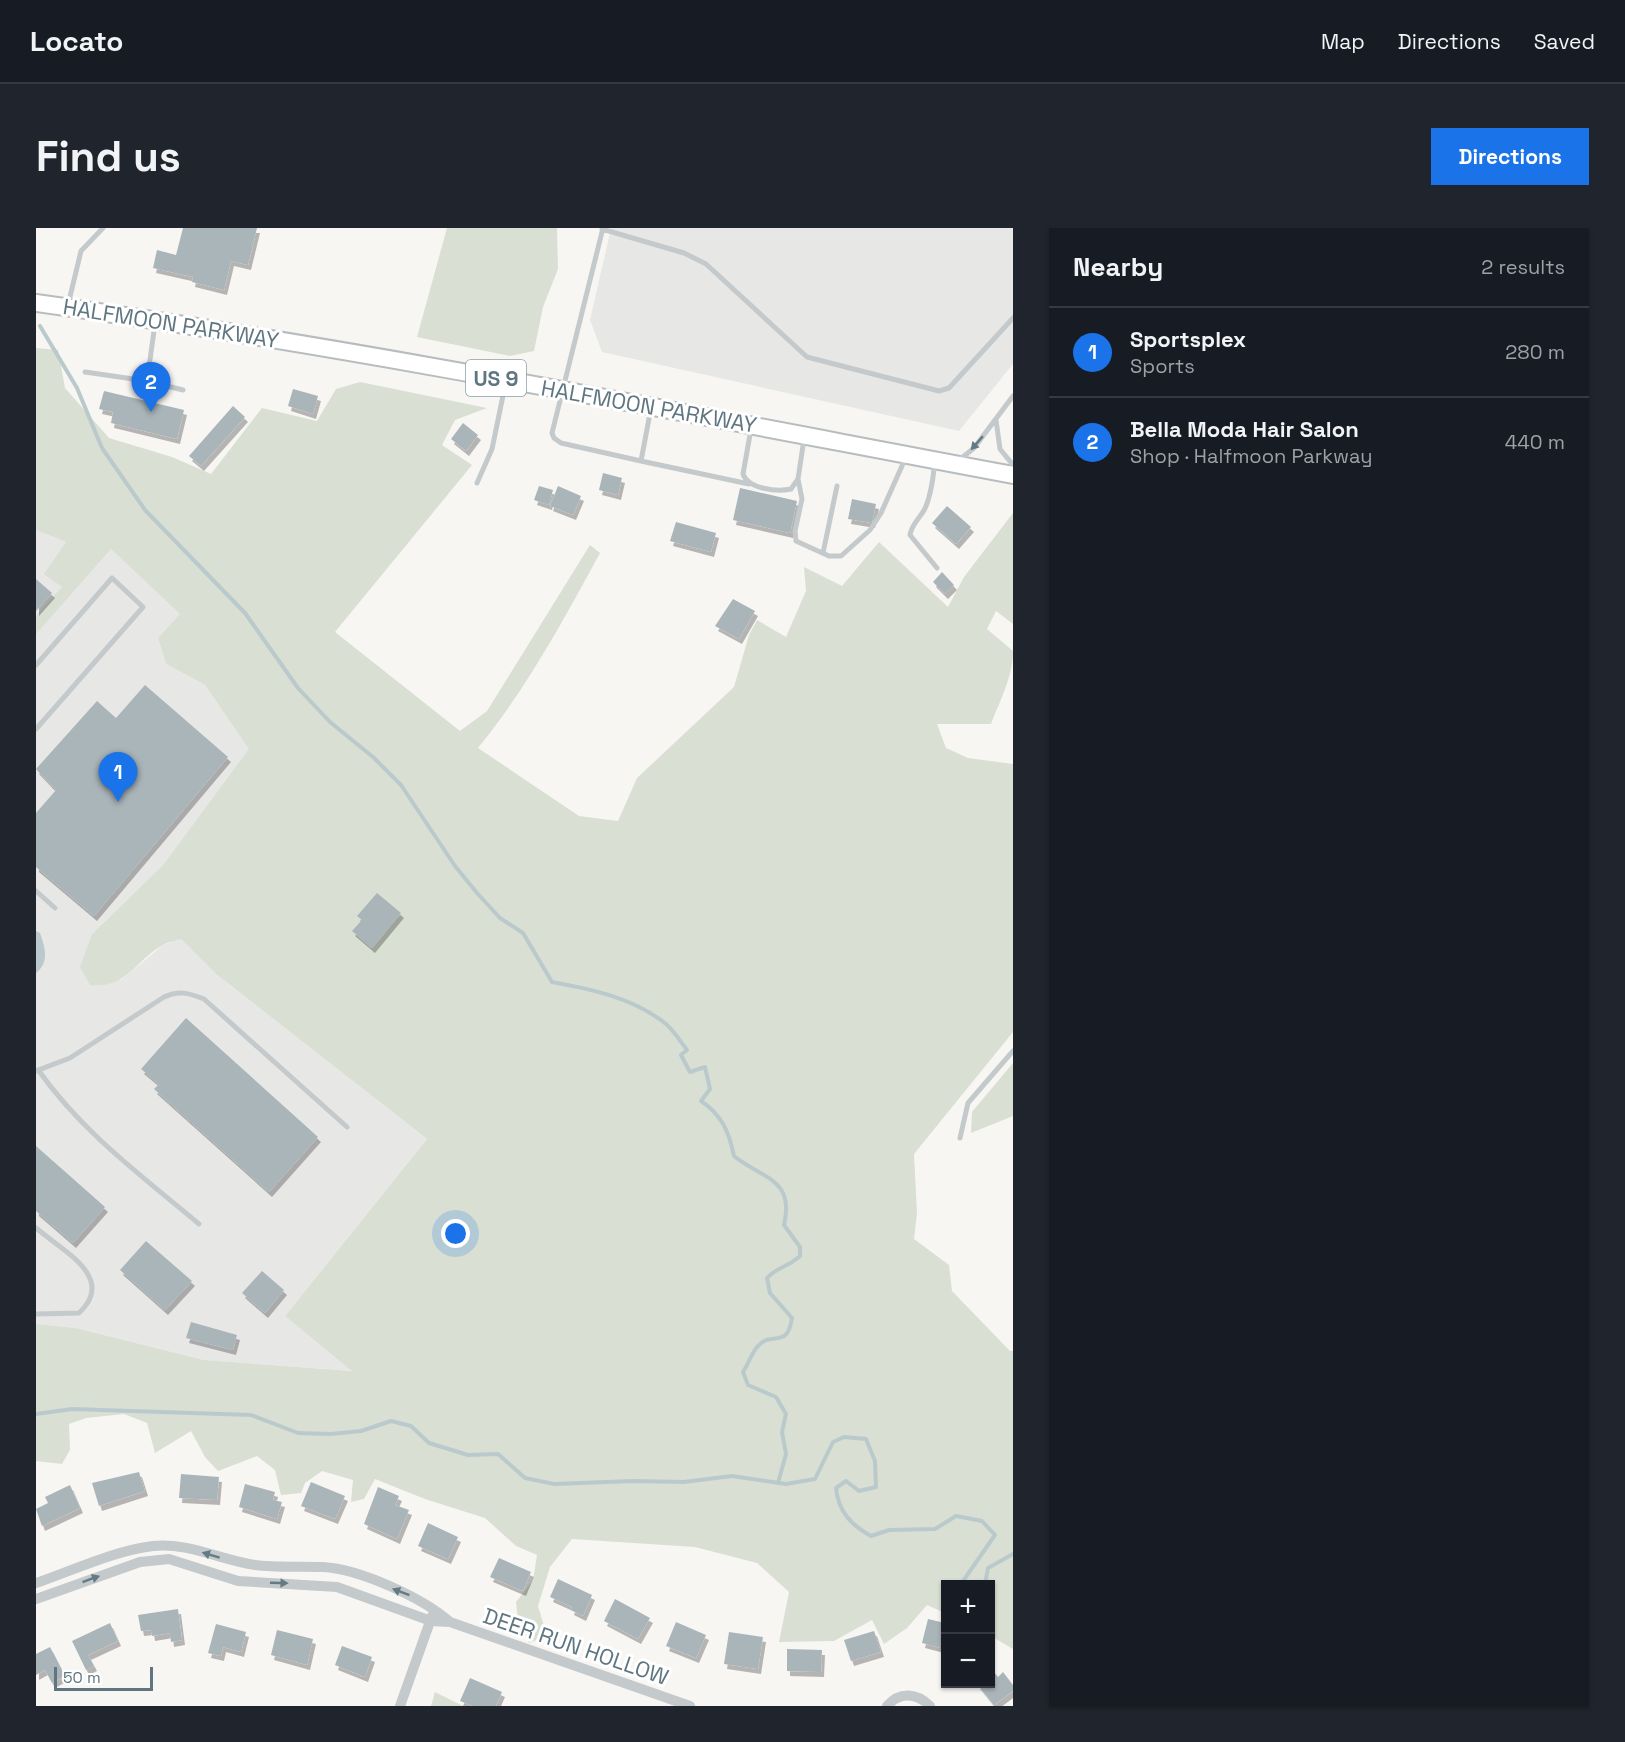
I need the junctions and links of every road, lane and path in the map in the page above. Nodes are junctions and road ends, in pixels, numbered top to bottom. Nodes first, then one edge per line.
1 (103, 228) edge
2 (603, 229) edge
3 (36, 303) edge
4 (67, 307) junction
5 (1013, 318) edge
6 (155, 320) junction
7 (85, 372) dead end
8 (506, 380) junction
9 (147, 381) junction
10 (183, 390) dead end
11 (563, 390) junction
12 (1013, 396) edge
13 (652, 406) junction
14 (996, 420) junction
15 (752, 424) junction
16 (804, 435) junction
17 (907, 455) junction
18 (642, 461) junction
19 (935, 461) junction
20 (955, 464) junction
21 (1013, 465) edge
22 (1013, 475) edge
23 (798, 478) junction
24 (477, 483) dead end
25 (749, 484) junction
26 (837, 486) dead end
27 (823, 553) junction
28 (936, 568) dead end
29 (36, 665) edge
30 (36, 729) edge
31 (36, 891) edge
32 (56, 908) dead end
33 (1013, 1051) edge
34 (37, 1071) edge
35 (347, 1127) dead end
36 (960, 1138) dead end
37 (199, 1224) dead end
38 (36, 1228) edge
39 (36, 1314) edge
40 (154, 1546) junction
41 (157, 1561) junction
42 (305, 1569) junction
43 (36, 1583) edge
44 (302, 1583) junction
45 (36, 1599) edge
46 (435, 1609) junction
47 (430, 1621) junction
48 (450, 1622) junction
49 (400, 1706) edge
50 (690, 1706) edge
51 (887, 1706) edge
52 (930, 1706) edge

1 - 4 lane
2 - 5 lane
2 - 11 lane
3 - 4 main road, HALFMOON PARKWAY / US 9
4 - 6 main road, HALFMOON PARKWAY / US 9
6 - 8 main road, HALFMOON PARKWAY / US 9
6 - 9 lane
7 - 9 lane
8 - 11 main road, HALFMOON PARKWAY / US 9
8 - 24 lane
9 - 10 lane
11 - 13 main road, HALFMOON PARKWAY / US 9
11 - 18 lane
12 - 14 lane
13 - 15 main road, HALFMOON PARKWAY / US 9
13 - 18 lane
14 -> 20 lane
14 - 21 lane
15 - 16 main road, HALFMOON PARKWAY / US 9
15 - 25 lane
16 - 17 main road, HALFMOON PARKWAY / US 9
16 - 23 lane
17 - 19 main road, HALFMOON PARKWAY / US 9
17 - 27 lane
18 - 25 lane
19 - 20 main road, HALFMOON PARKWAY / US 9
19 - 28 lane
20 - 22 main road, HALFMOON PARKWAY / US 9
23 - 25 lane
23 - 27 lane
26 - 27 lane
29 - 30 lane
31 - 32 lane
33 - 36 lane
34 - 35 lane
34 - 37 lane
38 - 39 lane
40 - 41 street
42 -> 40 street, DEER RUN HOLLOW
40 - 43 street, DEER RUN HOLLOW
41 -> 44 street, DEER RUN HOLLOW
45 -> 41 street, DEER RUN HOLLOW
42 - 44 street
46 -> 42 street, DEER RUN HOLLOW
44 - 47 street, DEER RUN HOLLOW
46 - 47 street
46 - 48 street, DEER RUN HOLLOW
47 - 48 street, DEER RUN HOLLOW
47 - 49 street
48 - 50 street, DEER RUN HOLLOW
51 - 52 street

